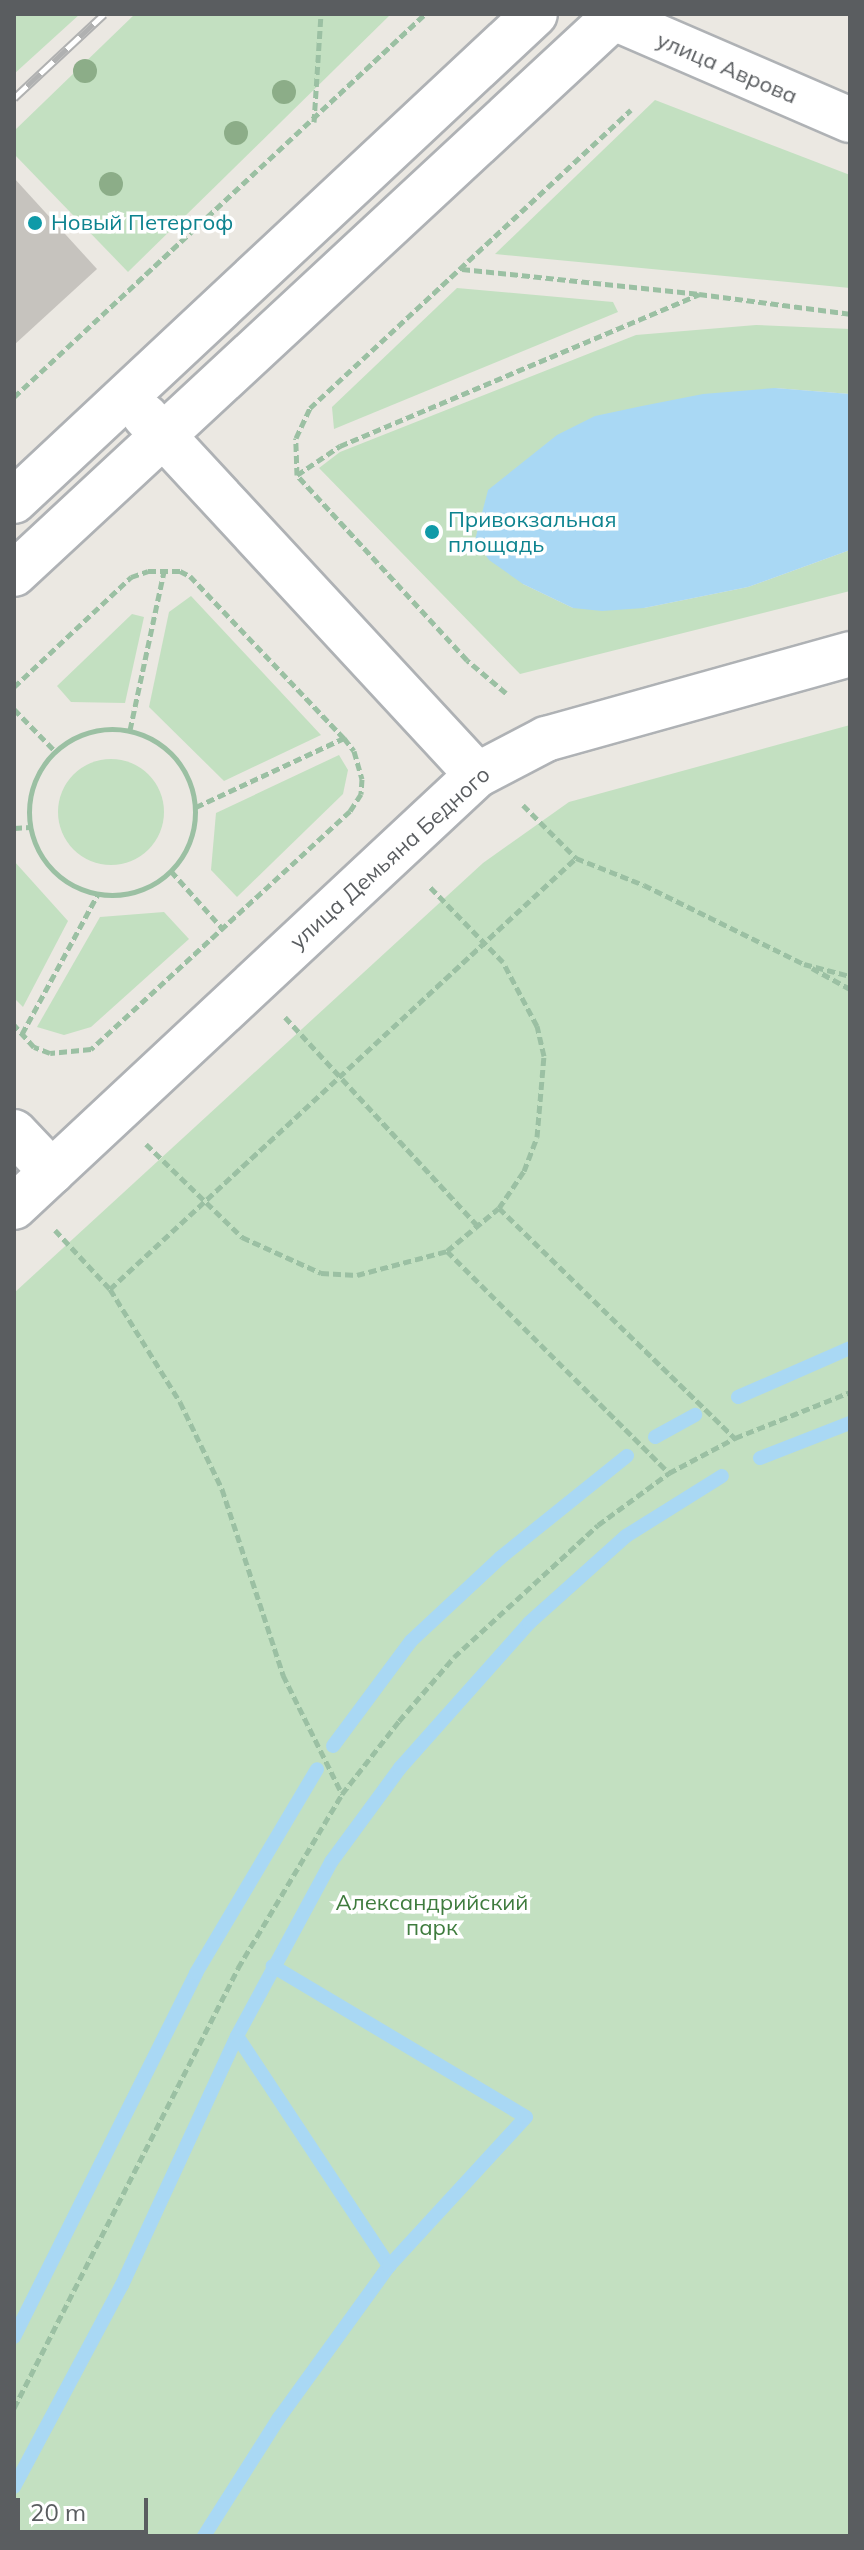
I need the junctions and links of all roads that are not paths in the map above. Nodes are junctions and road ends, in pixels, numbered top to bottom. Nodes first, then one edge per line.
1 (535, 14) edge
2 (609, 16) edge
3 (850, 120) edge
4 (128, 396) junction
5 (165, 439) junction
6 (14, 501) edge
7 (14, 574) edge
8 (850, 654) edge
9 (477, 775) junction
10 (14, 1132) edge
11 (52, 1172) junction
12 (14, 1207) edge

1 - 4 street
2 - 3 street, улица Аврова
2 - 5 street
4 - 5 street
4 - 6 street
5 - 7 street
5 - 9 street
8 - 9 street, улица Демьяна Бедного
9 - 11 street, улица Демьяна Бедного
10 - 11 street
11 - 12 street, улица Демьяна Бедного

